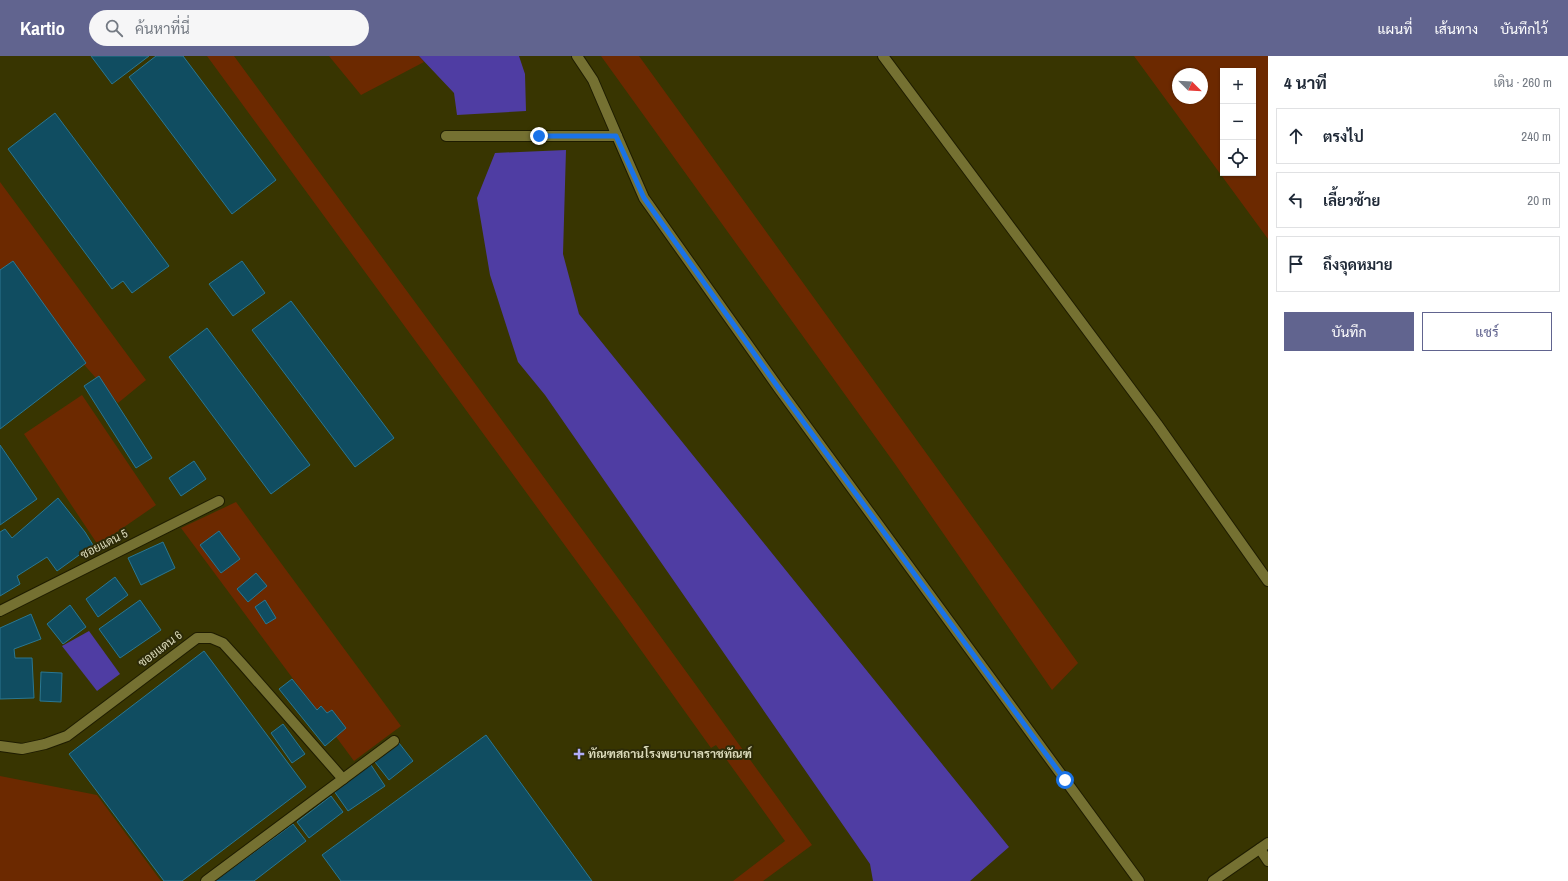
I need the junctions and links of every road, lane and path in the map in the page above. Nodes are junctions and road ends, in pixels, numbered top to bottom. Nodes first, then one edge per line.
1 (577, 56) edge
2 (883, 56) edge
3 (446, 136) dead end
4 (616, 136) junction
5 (219, 501) dead end
6 (1268, 581) edge
7 (0, 611) edge
8 (394, 741) dead end
9 (0, 746) edge
10 (343, 779) junction
11 (1264, 846) edge
12 (1268, 861) edge
13 (206, 881) edge
14 (1139, 881) edge
15 (1213, 881) edge

1 - 4 street
2 - 6 street
3 - 4 street
4 - 14 street
5 - 7 street, ซอยแดน 5
8 - 10 street
9 - 10 street, ซอยแดน 6
10 - 13 street
11 - 12 street
11 - 15 street

